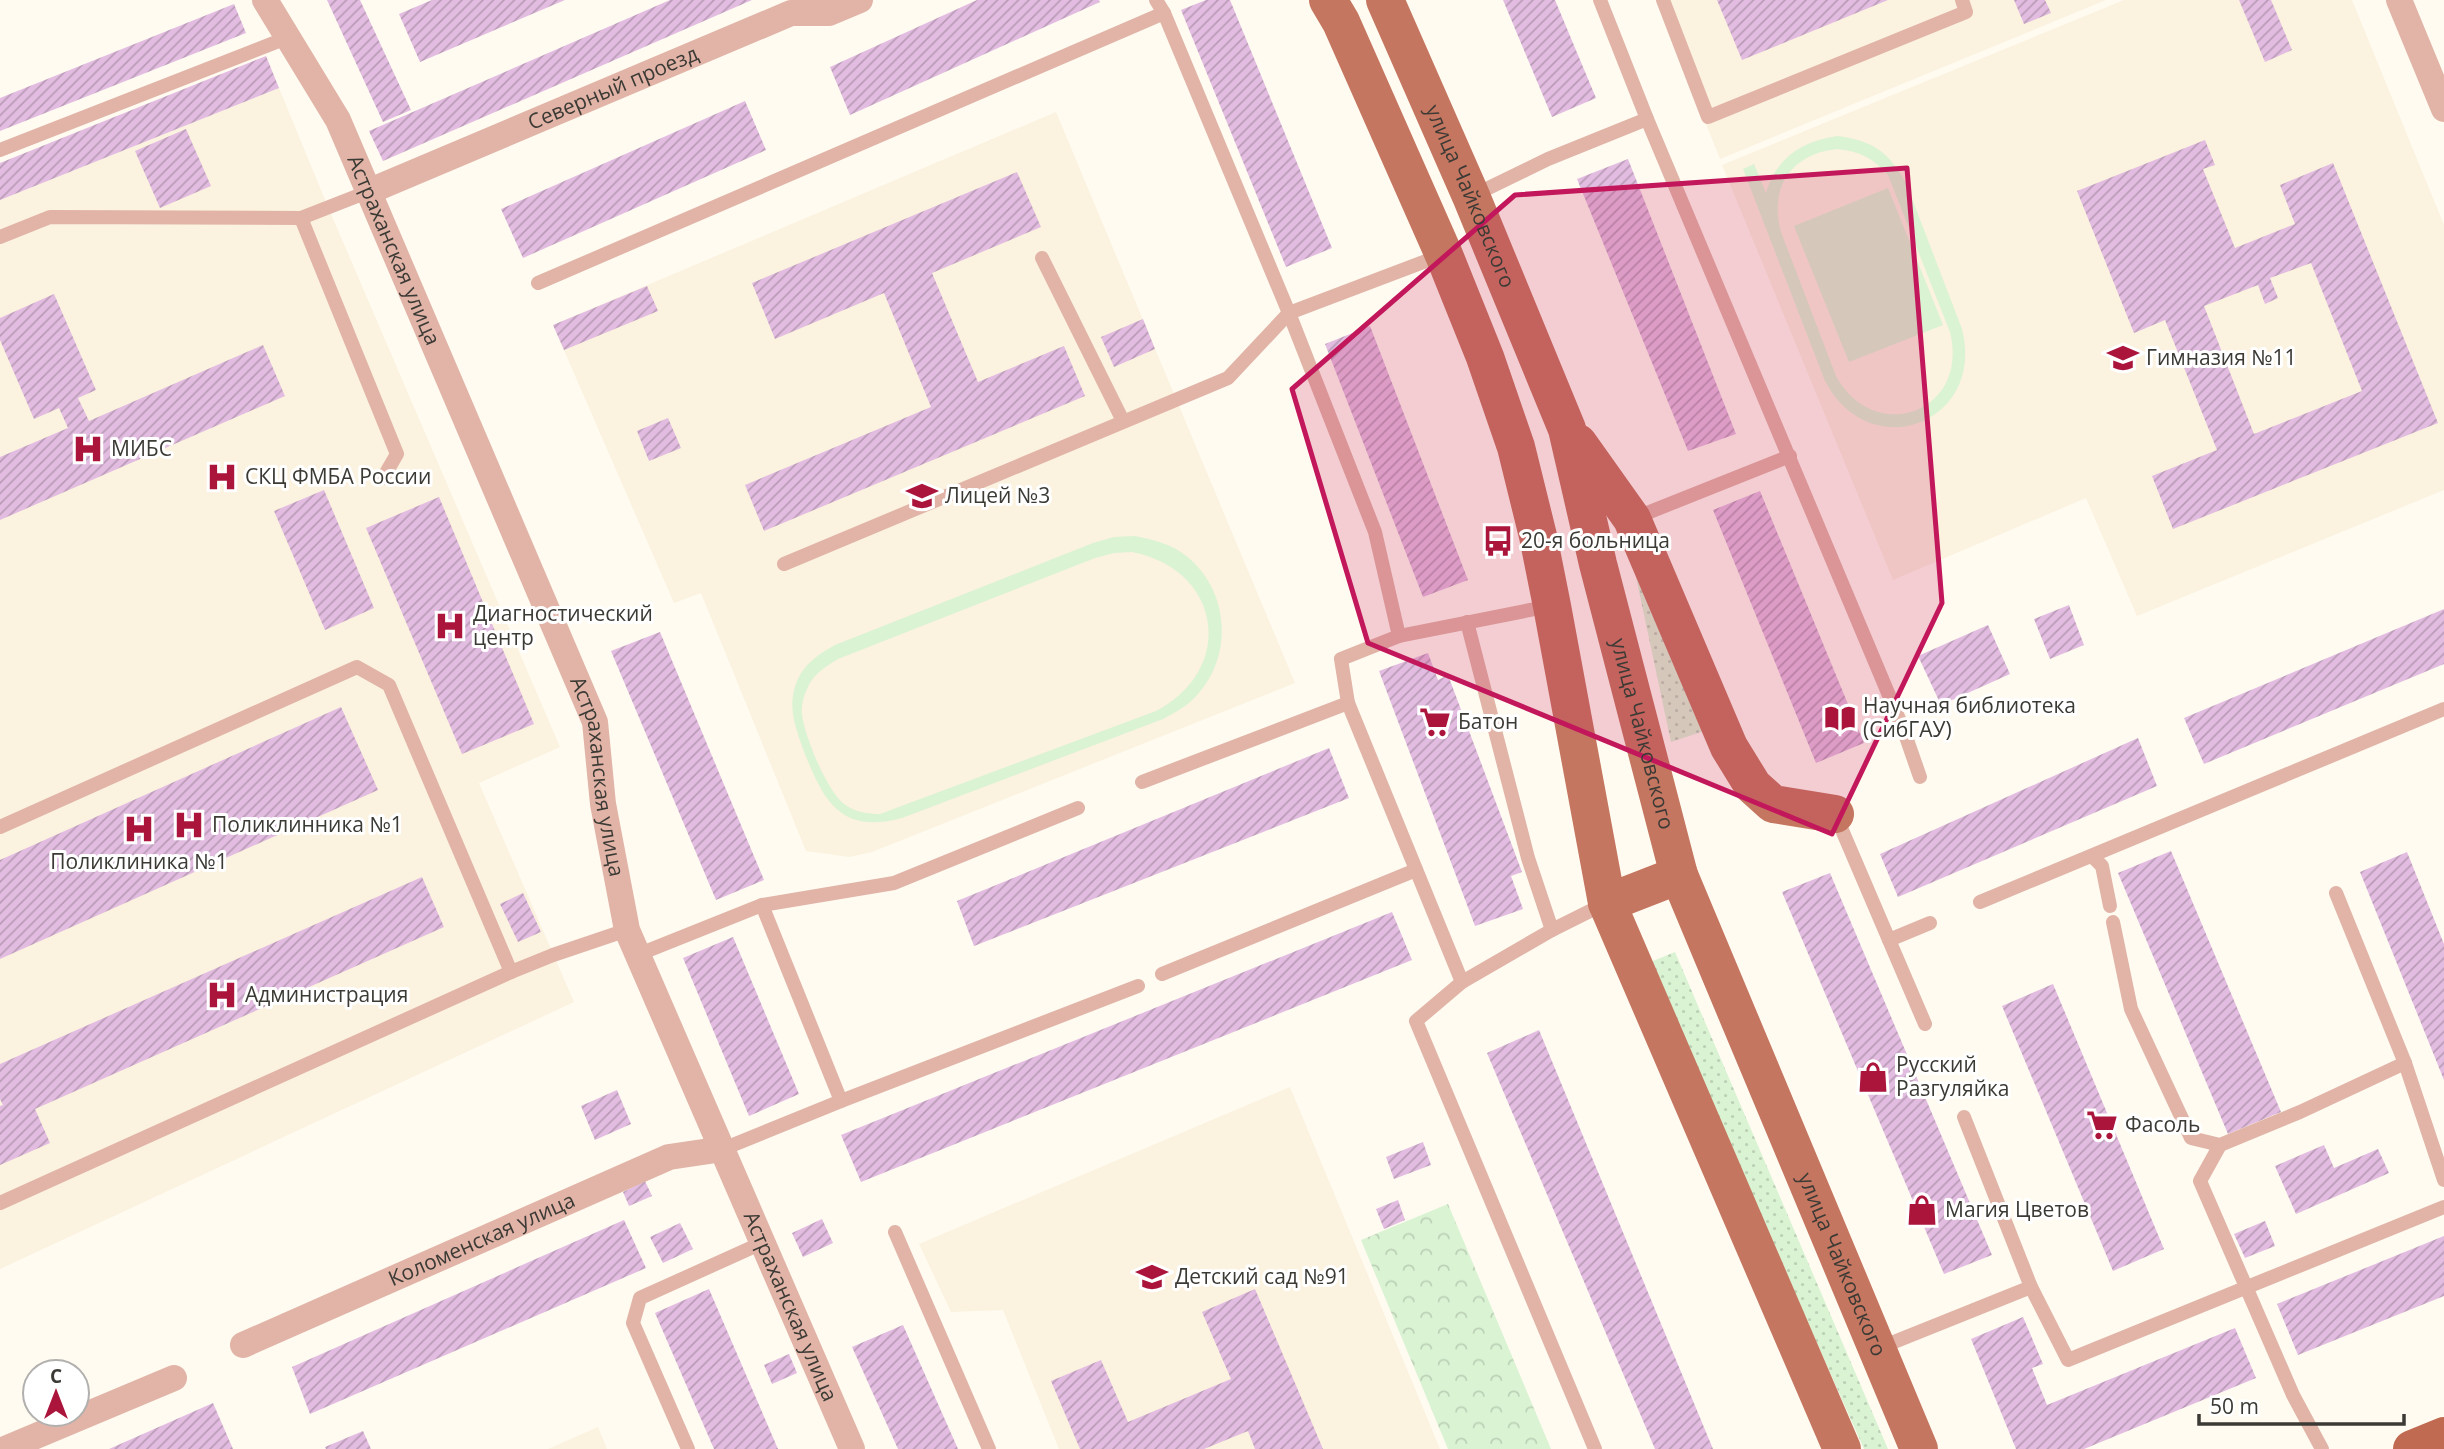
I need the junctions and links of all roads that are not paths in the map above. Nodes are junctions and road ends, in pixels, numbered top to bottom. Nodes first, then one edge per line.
1 (265, 0) edge
2 (860, 0) edge
3 (1156, 0) edge
4 (1600, 0) edge
5 (1663, 0) edge
6 (1962, 0) edge
7 (2399, 0) edge
8 (1388, 4) edge
9 (1335, 11) edge
10 (1164, 13) junction
11 (289, 37) junction
12 (2444, 109) edge
13 (1647, 119) junction
14 (0, 150) edge
15 (370, 191) junction
16 (1472, 196) junction
17 (301, 218) junction
18 (0, 237) edge
19 (1444, 255) junction
20 (1042, 257) dead end
21 (538, 284) dead end
22 (1289, 313) junction
23 (1123, 421) junction
24 (1567, 429) junction
25 (1790, 456) junction
26 (383, 478) dead end
27 (1632, 519) junction
28 (783, 564) dead end
29 (1552, 606) junction
30 (1467, 622) junction
31 (1399, 636) junction
32 (1348, 703) junction
33 (2444, 709) edge
34 (1920, 777) dead end
35 (1142, 782) dead end
36 (1078, 808) dead end
37 (1836, 814) joint
38 (0, 827) edge
39 (2093, 857) junction
40 (1416, 870) junction
41 (1679, 874) junction
42 (2336, 893) dead end
43 (1980, 902) dead end
44 (1607, 903) junction
45 (762, 905) junction
46 (2110, 906) dead end
47 (2113, 922) dead end
48 (1930, 923) dead end
49 (627, 930) junction
50 (1552, 930) junction
51 (1889, 940) junction
52 (637, 955) junction
53 (511, 972) junction
54 (1162, 974) dead end
55 (1462, 982) junction
56 (1138, 986) dead end
57 (1925, 1024) dead end
58 (2404, 1063) junction
59 (841, 1101) junction
60 (1964, 1117) dead end
61 (2220, 1146) junction
62 (723, 1149) junction
63 (2444, 1180) edge
64 (0, 1203) edge
65 (2444, 1207) edge
66 (895, 1232) dead end
67 (762, 1243) junction
68 (2031, 1287) junction
69 (2246, 1288) junction
70 (243, 1345) dead end
71 (1878, 1349) junction
72 (174, 1378) dead end
73 (2444, 1436) edge
74 (5, 1449) edge
75 (688, 1449) edge
76 (852, 1449) edge
77 (989, 1449) edge
78 (1595, 1449) edge
79 (1842, 1449) edge
80 (1919, 1449) edge
81 (2322, 1449) edge
82 (2412, 1449) edge

1 - 11 street, Астраханская улица
2 - 15 street, Северный проезд
3 - 10 lane
4 - 13 lane
5 - 6 lane
7 - 12 street
8 - 16 main road, улица Чайковского
9 - 19 main road
10 - 21 lane
10 - 22 lane
11 - 14 lane
11 - 15 street, Астраханская улица
13 - 16 lane
13 - 25 lane
15 - 17 lane
15 - 49 street, Астраханская улица
16 - 24 main road, улица Чайковского
17 - 18 lane
17 - 26 lane
19 - 22 lane
19 - 29 main road
20 - 23 lane
22 - 23 lane
22 - 31 lane
23 - 28 lane
24 - 27 main road
24 - 41 main road, улица Чайковского
25 - 27 lane
25 - 34 lane
27 - 37 main road
29 - 30 lane
29 - 44 main road
30 - 31 lane
30 - 50 lane
31 - 32 lane
32 - 35 lane
32 - 40 lane
33 - 39 lane
36 - 45 lane
37 - 51 lane
38 - 53 lane
39 - 43 lane
39 - 46 lane
40 - 54 lane
40 - 55 lane
41 - 44 main road
41 - 71 main road, улица Чайковского
42 - 58 lane
44 - 50 lane
44 - 79 main road
45 - 52 lane
45 - 59 lane
47 - 61 lane
48 - 51 lane
49 - 52 street, Астраханская улица
49 - 53 lane
50 - 55 lane
51 - 57 lane
52 - 62 street, Астраханская улица
53 - 64 lane
55 - 78 lane
56 - 59 lane
58 - 61 lane
58 - 63 lane
59 - 62 lane
60 - 68 lane
61 - 69 lane
62 - 67 street, Астраханская улица
62 - 70 street, Коломенская улица
65 - 69 lane
66 - 77 lane
67 - 75 lane
67 - 76 street, Астраханская улица
68 - 69 lane
68 - 71 lane
69 - 81 lane
71 - 80 main road, улица Чайковского
72 - 74 street
73 - 82 highway

